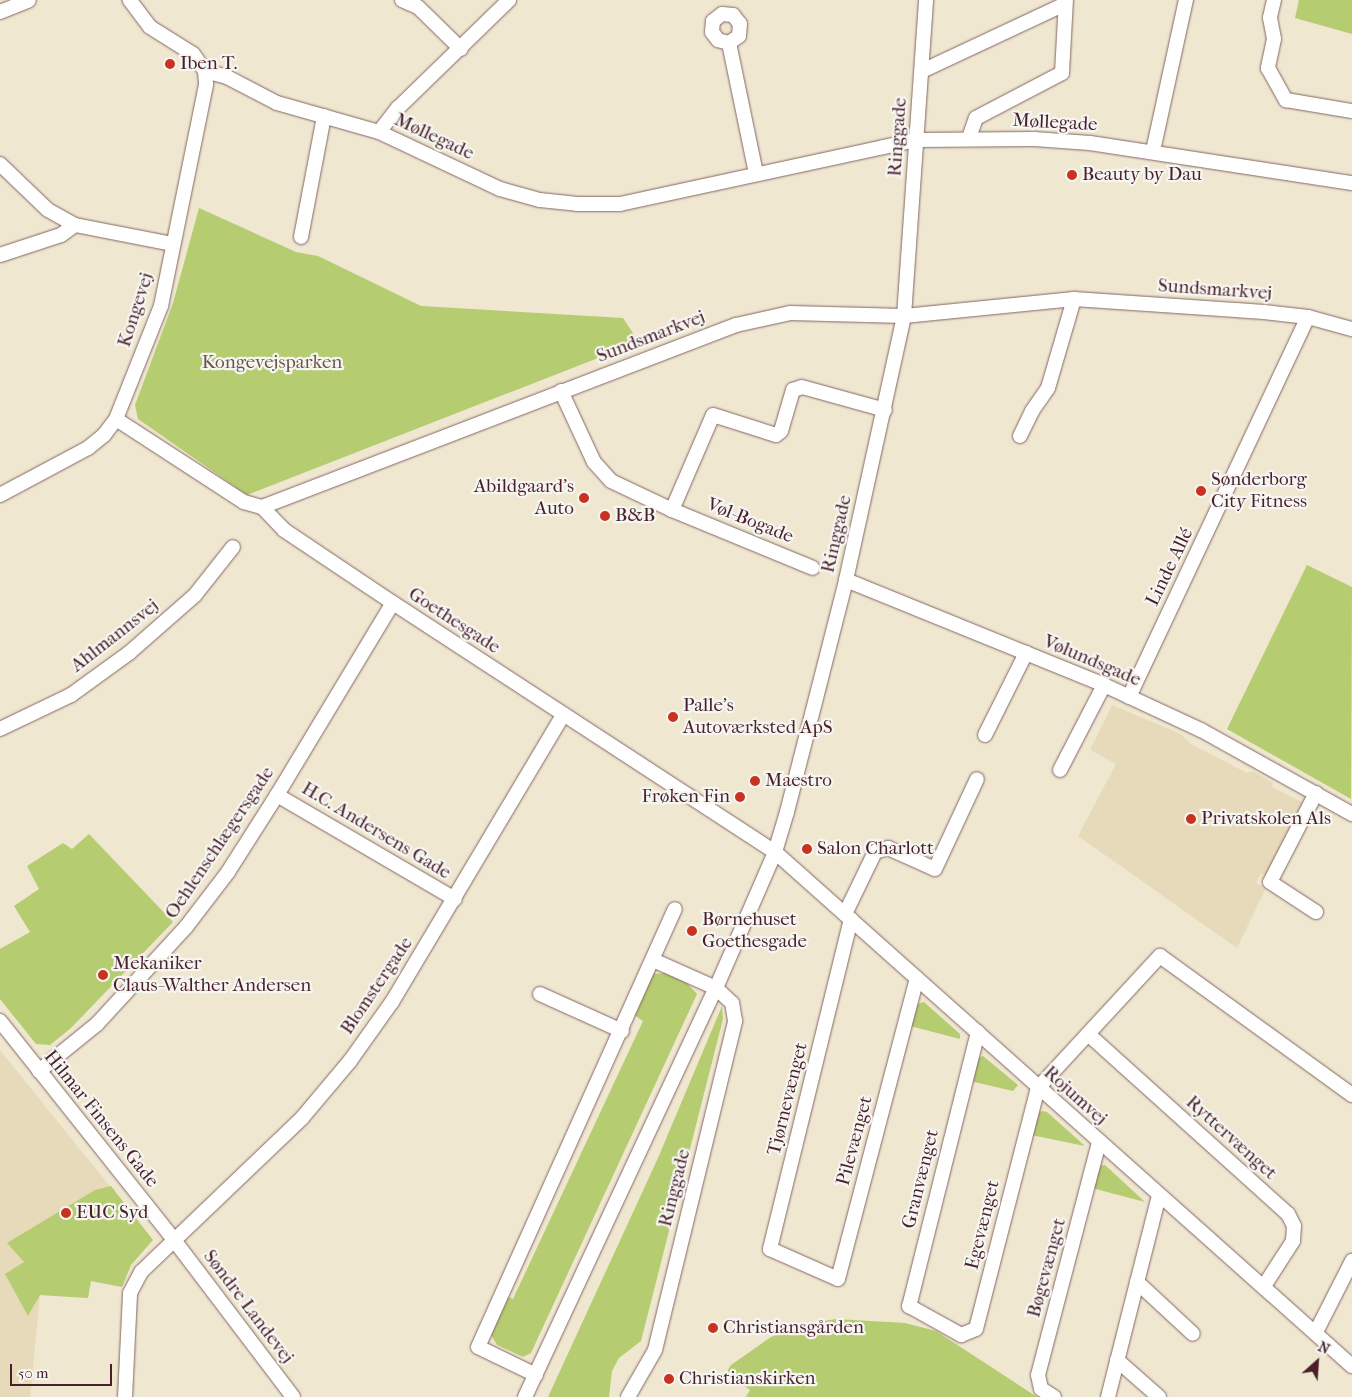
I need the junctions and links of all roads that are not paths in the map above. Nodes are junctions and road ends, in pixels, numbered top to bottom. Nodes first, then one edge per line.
1 (30, 0) edge
2 (130, 0) edge
3 (402, 0) edge
4 (509, 0) edge
5 (937, 0) edge
6 (1186, 0) edge
7 (1274, 0) edge
8 (1065, 2) edge
9 (926, 5) edge
10 (7, 6) edge
11 (728, 43) dead end
12 (461, 48) junction
13 (205, 71) junction
14 (922, 72) junction
15 (1352, 111) edge
16 (324, 116) junction
17 (379, 132) junction
18 (969, 138) junction
19 (918, 140) junction
20 (1153, 151) junction
21 (0, 164) edge
22 (756, 173) junction
23 (1352, 184) edge
24 (75, 225) junction
25 (301, 237) dead end
26 (173, 244) junction
27 (0, 255) edge
28 (1074, 299) junction
29 (904, 316) junction
30 (1308, 317) junction
31 (1352, 329) edge
32 (561, 392) junction
33 (885, 410) junction
34 (116, 419) junction
35 (1020, 436) dead end
36 (0, 494) edge
37 (262, 507) junction
38 (672, 510) junction
39 (233, 547) dead end
40 (813, 568) dead end
41 (846, 580) junction
42 (393, 603) junction
43 (1026, 653) junction
44 (1104, 685) junction
45 (1129, 697) junction
46 (563, 715) junction
47 (0, 729) edge
48 (985, 735) dead end
49 (1060, 770) dead end
50 (977, 779) dead end
51 (1316, 793) junction
52 (277, 795) junction
53 (1352, 814) edge
54 (775, 852) junction
55 (455, 899) junction
56 (676, 909) dead end
57 (1316, 912) dead end
58 (848, 916) junction
59 (653, 960) junction
60 (917, 978) junction
61 (716, 988) junction
62 (540, 994) dead end
63 (0, 1021) edge
64 (622, 1031) junction
65 (978, 1032) junction
66 (1088, 1034) junction
67 (38, 1071) junction
68 (1038, 1088) junction
69 (1352, 1096) edge
70 (1099, 1142) junction
71 (1160, 1196) junction
72 (174, 1240) junction
73 (1352, 1261) edge
74 (806, 1263) joint
75 (1137, 1282) junction
76 (1264, 1286) junction
77 (936, 1322) joint
78 (1316, 1332) junction
79 (1193, 1334) dead end
80 (1118, 1360) junction
81 (1352, 1366) edge
82 (536, 1375) junction
83 (125, 1397) edge
84 (293, 1397) edge
85 (525, 1397) edge
86 (628, 1397) edge
87 (1054, 1397) edge
88 (1108, 1397) edge
89 (1159, 1397) edge

1 - 10 street
2 - 13 street
3 - 12 street
4 - 12 street
5 - 9 street, Ringgade
6 - 20 street
7 - 15 street
8 - 14 street
8 - 18 street
9 - 14 street, Ringgade
11 - 22 street
12 - 17 street
13 - 16 street, Møllegade
13 - 26 street, Kongevej
14 - 19 street, Ringgade
16 - 17 street, Møllegade
16 - 25 street
17 - 22 street, Møllegade
18 - 19 street, Møllegade
18 - 20 street, Møllegade
19 - 22 street, Møllegade
19 - 29 street, Ringgade
20 - 23 street, Møllegade
21 - 24 street
24 - 26 street
24 - 27 street
26 - 34 street, Kongevej
28 - 29 street, Sundsmarkvej
28 - 30 street, Sundsmarkvej
28 - 35 street
29 - 32 street, Sundsmarkvej
29 - 33 street, Ringgade
30 - 31 street, Sundsmarkvej
30 - 45 street, Linde Allé
32 - 37 street, Sundsmarkvej
32 - 38 street, Vøl-Bogade
33 - 38 street
33 - 41 street, Ringgade
34 - 36 street, Kongevej
34 - 37 street, Goethesgade
37 - 42 street, Goethesgade
38 - 40 street, Vøl-Bogade
39 - 47 street, Ahlmannsvej
41 - 43 street, Vølundsgade
41 - 54 street, Ringgade
42 - 46 street, Goethesgade
42 - 52 street, Oehlenschlægersgade
43 - 44 street, Vølundsgade
43 - 48 street
44 - 45 street, Vølundsgade
44 - 49 street
45 - 51 street, Vølundsgade
46 - 54 street, Goethesgade
46 - 55 street, Blomstergade
50 - 58 street
51 - 53 street, Vølundsgade
51 - 57 street
52 - 55 street, H.C. Andersens Gade
52 - 67 street, Oehlenschlægersgade
54 - 58 street, Rojumvej
54 - 61 street, Ringgade
55 - 72 street, Blomstergade
56 - 59 street
58 - 60 street, Rojumvej
58 - 74 street, Tjørnevænget
59 - 61 street, Ringgade
59 - 64 street
60 - 65 street, Rojumvej
60 - 74 street, Pilevænget
61 - 82 street, Ringgade
61 - 86 street, Ringgade
62 - 64 street
63 - 67 street, Hilmar Finsens Gade
64 - 82 street
65 - 68 street, Rojumvej
65 - 77 street, Granvænget
66 - 68 street
66 - 69 street
66 - 76 street, Ryttervænget
67 - 72 street, Hilmar Finsens Gade
68 - 70 street, Rojumvej
68 - 77 street, Egevænget
70 - 71 street, Rojumvej
70 - 87 street, Bøgevænget
71 - 75 street
71 - 76 street, Rojumvej
72 - 83 street, Blomstergade
72 - 84 street, Søndre Landevej
73 - 78 street
75 - 79 street
75 - 80 street
76 - 78 street, Rojumvej
78 - 81 street, Rojumvej
80 - 88 street
80 - 89 street
82 - 85 street, Ringgade

